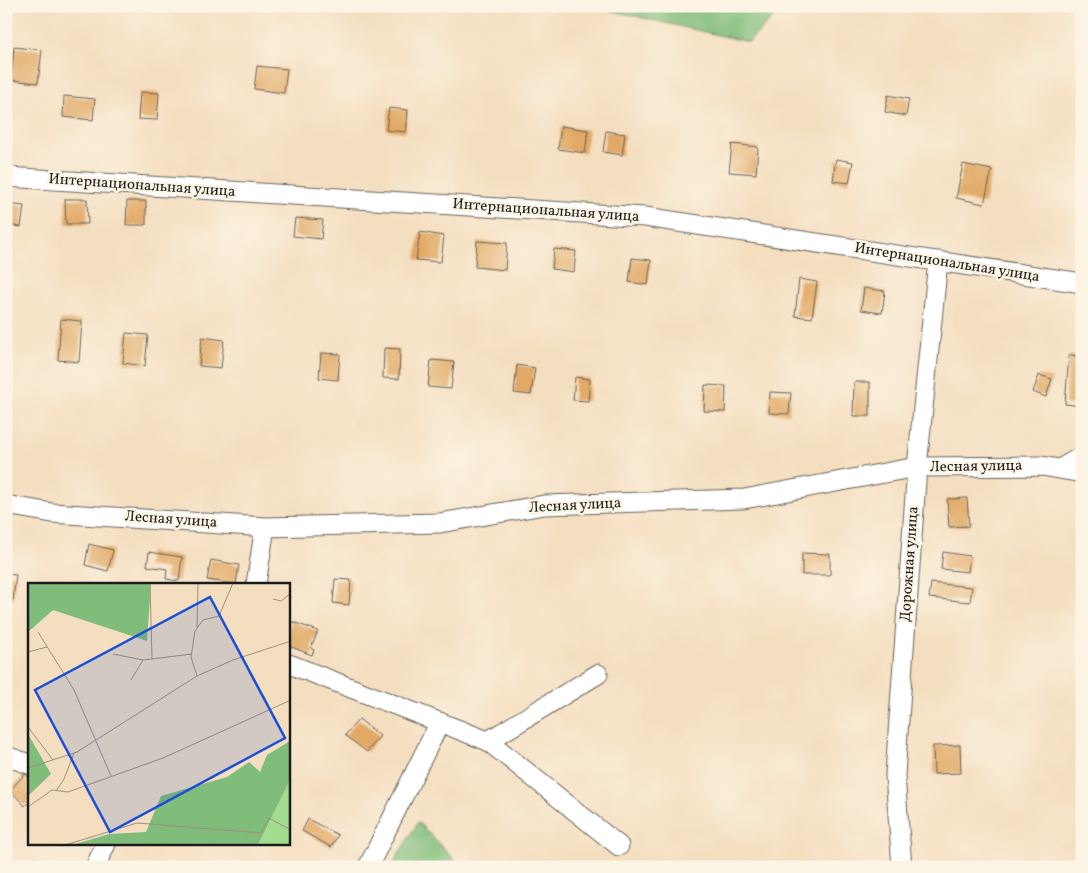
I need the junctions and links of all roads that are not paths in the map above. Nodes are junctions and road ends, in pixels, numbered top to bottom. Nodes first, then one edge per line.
1 (6, 178) edge
2 (938, 261) junction
3 (1082, 283) edge
4 (1082, 456) edge
5 (917, 468) junction
6 (1060, 469) junction
7 (1082, 473) edge
8 (6, 505) edge
9 (265, 527) junction
10 (256, 583) edge
11 (290, 664) edge
12 (598, 674) dead end
13 (440, 722) junction
14 (488, 741) junction
15 (6, 756) edge
16 (28, 764) edge
17 (105, 846) edge
18 (619, 846) dead end
19 (94, 867) edge
20 (368, 867) edge
21 (902, 867) edge

1 - 2 street, Интернациональная улица
2 - 3 street, Интернациональная улица
2 - 5 street, Дорожная улица
4 - 6 street
5 - 6 street, Лесная улица
5 - 9 street, Лесная улица
5 - 21 street, Дорожная улица
6 - 7 street, Лесная улица
8 - 9 street, Лесная улица
9 - 10 street
11 - 13 street
12 - 14 street
13 - 14 street
13 - 20 street
14 - 18 street
15 - 16 street
17 - 19 street

